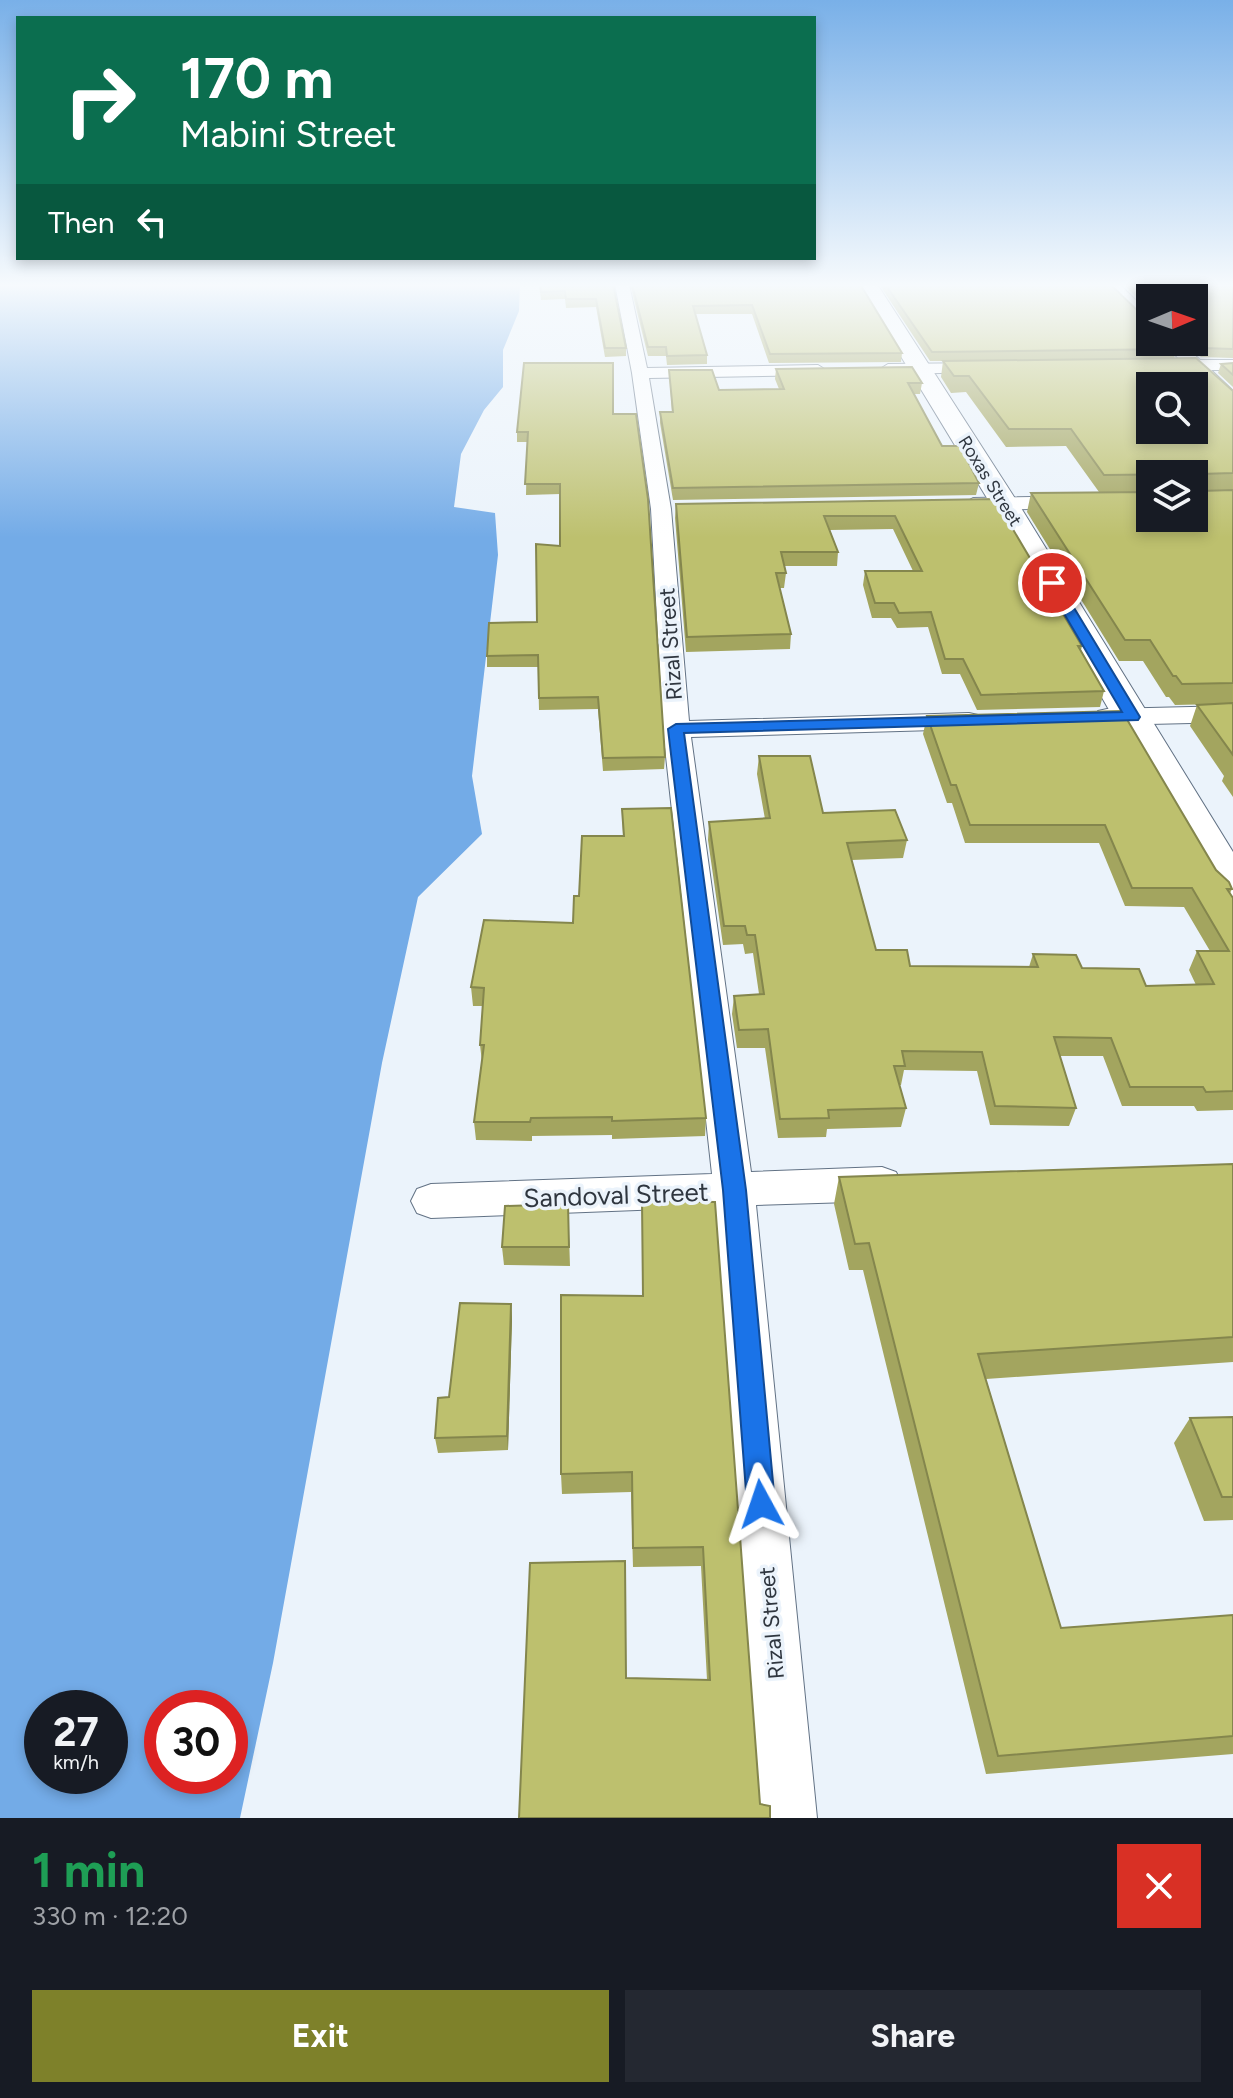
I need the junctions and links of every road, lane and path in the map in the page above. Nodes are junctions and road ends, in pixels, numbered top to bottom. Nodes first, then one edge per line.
1 (639, 369) edge
2 (874, 369) edge
3 (921, 369) junction
4 (933, 369) edge
5 (1199, 369) edge
6 (843, 370) edge
7 (640, 373) junction
8 (1233, 400) edge
9 (1136, 501) edge
10 (1004, 503) junction
11 (957, 504) edge
12 (1233, 714) edge
13 (1132, 717) junction
14 (1086, 718) edge
15 (994, 720) edge
16 (676, 729) junction
17 (1233, 887) edge
18 (921, 1182) edge
19 (734, 1190) junction
20 (431, 1201) dead end
21 (788, 1818) edge

1 - 7 street, Rizal Street
2 - 3 street
3 - 4 street
3 - 10 main road, Roxas Street
5 - 8 street
6 - 7 street
7 - 16 street, Rizal Street
9 - 10 street
10 - 11 street
10 - 13 main road, Roxas Street
12 - 13 street
13 - 14 street
13 - 17 main road, Roxas Street
15 - 16 street
16 - 19 street, Rizal Street
18 - 19 street, Sandoval Street
19 - 20 street, Sandoval Street
19 - 21 street, Rizal Street

